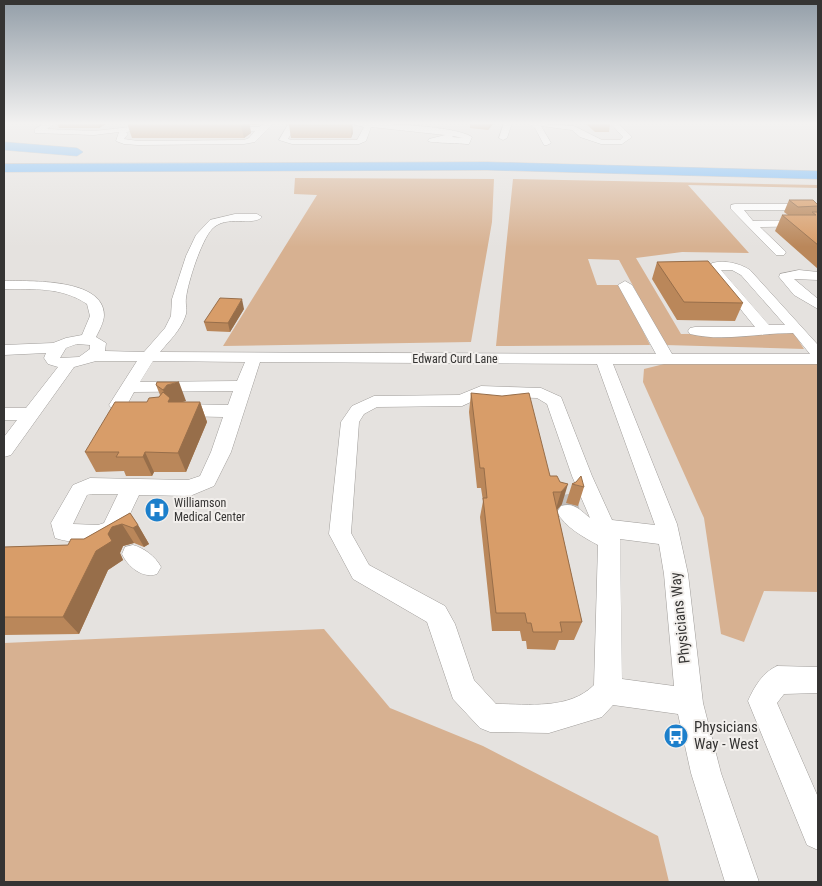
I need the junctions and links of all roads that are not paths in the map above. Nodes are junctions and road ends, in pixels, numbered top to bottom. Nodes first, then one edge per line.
1 (791, 164) edge
2 (818, 165) edge
3 (335, 166) junction
4 (4, 168) edge
5 (818, 175) edge
6 (4, 179) edge
7 (818, 207) edge
8 (257, 217) dead end
9 (818, 223) edge
10 (750, 224) junction
11 (780, 252) dead end
12 (818, 276) edge
13 (4, 285) edge
14 (625, 285) dead end
15 (817, 303) edge
16 (765, 330) junction
17 (796, 330) junction
18 (695, 332) dead end
19 (88, 339) junction
20 (56, 348) junction
21 (4, 350) edge
22 (818, 354) edge
23 (92, 356) junction
24 (147, 358) junction
25 (254, 358) junction
26 (602, 358) junction
27 (667, 359) junction
28 (818, 359) edge
29 (68, 364) junction
30 (129, 386) junction
31 (243, 386) junction
32 (152, 410) edge
33 (181, 410) edge
34 (234, 411) junction
35 (4, 414) edge
36 (30, 414) junction
37 (4, 450) edge
38 (132, 487) junction
39 (568, 512) tunnel mouth
40 (607, 534) junction
41 (669, 536) junction
42 (818, 680) edge
43 (608, 691) junction
44 (689, 703) junction
45 (818, 834) edge
46 (742, 882) edge

1 - 2 highway
3 - 4 highway
3 - 5 highway
3 - 6 highway
7 - 10 street
8 - 24 street
9 - 10 street
10 - 11 street
12 - 15 street
13 - 19 street
14 - 27 street
16 - 17 street
16 - 17 street
16 - 18 street
17 - 22 street
19 - 20 street
19 - 23 street
20 - 21 street
20 - 29 street
23 - 24 street, Edward Curd Lane
23 - 29 street
24 - 25 street, Edward Curd Lane
24 - 30 street
25 - 26 street, Edward Curd Lane
25 - 31 lane
26 - 27 street, Edward Curd Lane
26 - 41 street, Physicians Way
27 - 28 street, Edward Curd Lane
29 - 36 street
30 - 31 street
30 - 32 street
31 - 34 lane
33 - 34 lane
34 - 38 street
35 - 36 street
36 - 37 street
38 - 38 street
39 - 40 street
40 - 41 street
40 - 43 lane
40 - 43 street
41 - 44 street, Physicians Way
42 - 45 street
43 - 44 street
44 - 46 street, Physicians Way

